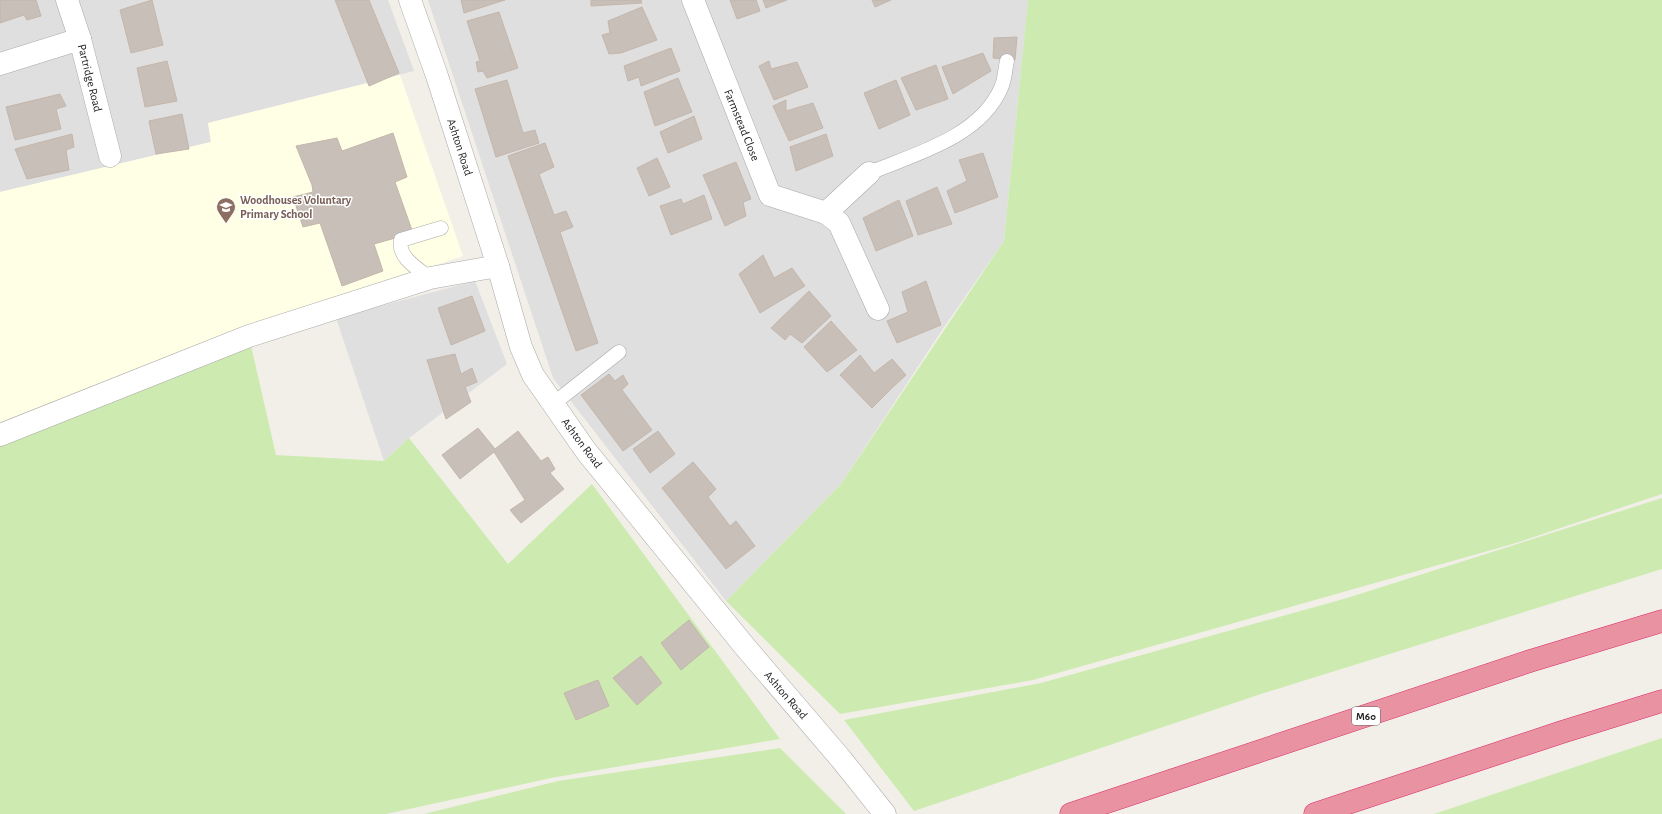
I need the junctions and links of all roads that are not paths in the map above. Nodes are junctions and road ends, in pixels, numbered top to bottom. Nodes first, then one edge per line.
1 (67, 0) edge
2 (410, 0) edge
3 (693, 0) edge
4 (80, 39) junction
5 (1007, 61) dead end
6 (0, 64) edge
7 (110, 156) dead end
8 (869, 173) joint
9 (826, 213) junction
10 (441, 228) dead end
11 (498, 266) junction
12 (430, 278) junction
13 (878, 309) dead end
14 (619, 352) dead end
15 (553, 404) junction
16 (0, 435) edge
17 (1662, 621) edge
18 (1662, 701) edge
19 (885, 814) edge
20 (1071, 814) edge
21 (1315, 814) edge

1 - 4 street, Partridge Road
2 - 11 street, Ashton Road
3 - 9 street, Farmstead Close
4 - 6 street
4 - 7 street, Partridge Road
5 - 8 lane
8 - 9 street
9 - 13 street, Farmstead Close
10 - 12 lane
11 - 12 street
11 - 15 street, Ashton Road
12 - 16 street
14 - 15 lane
15 - 19 street, Ashton Road
17 - 20 highway, M60
18 - 21 highway

